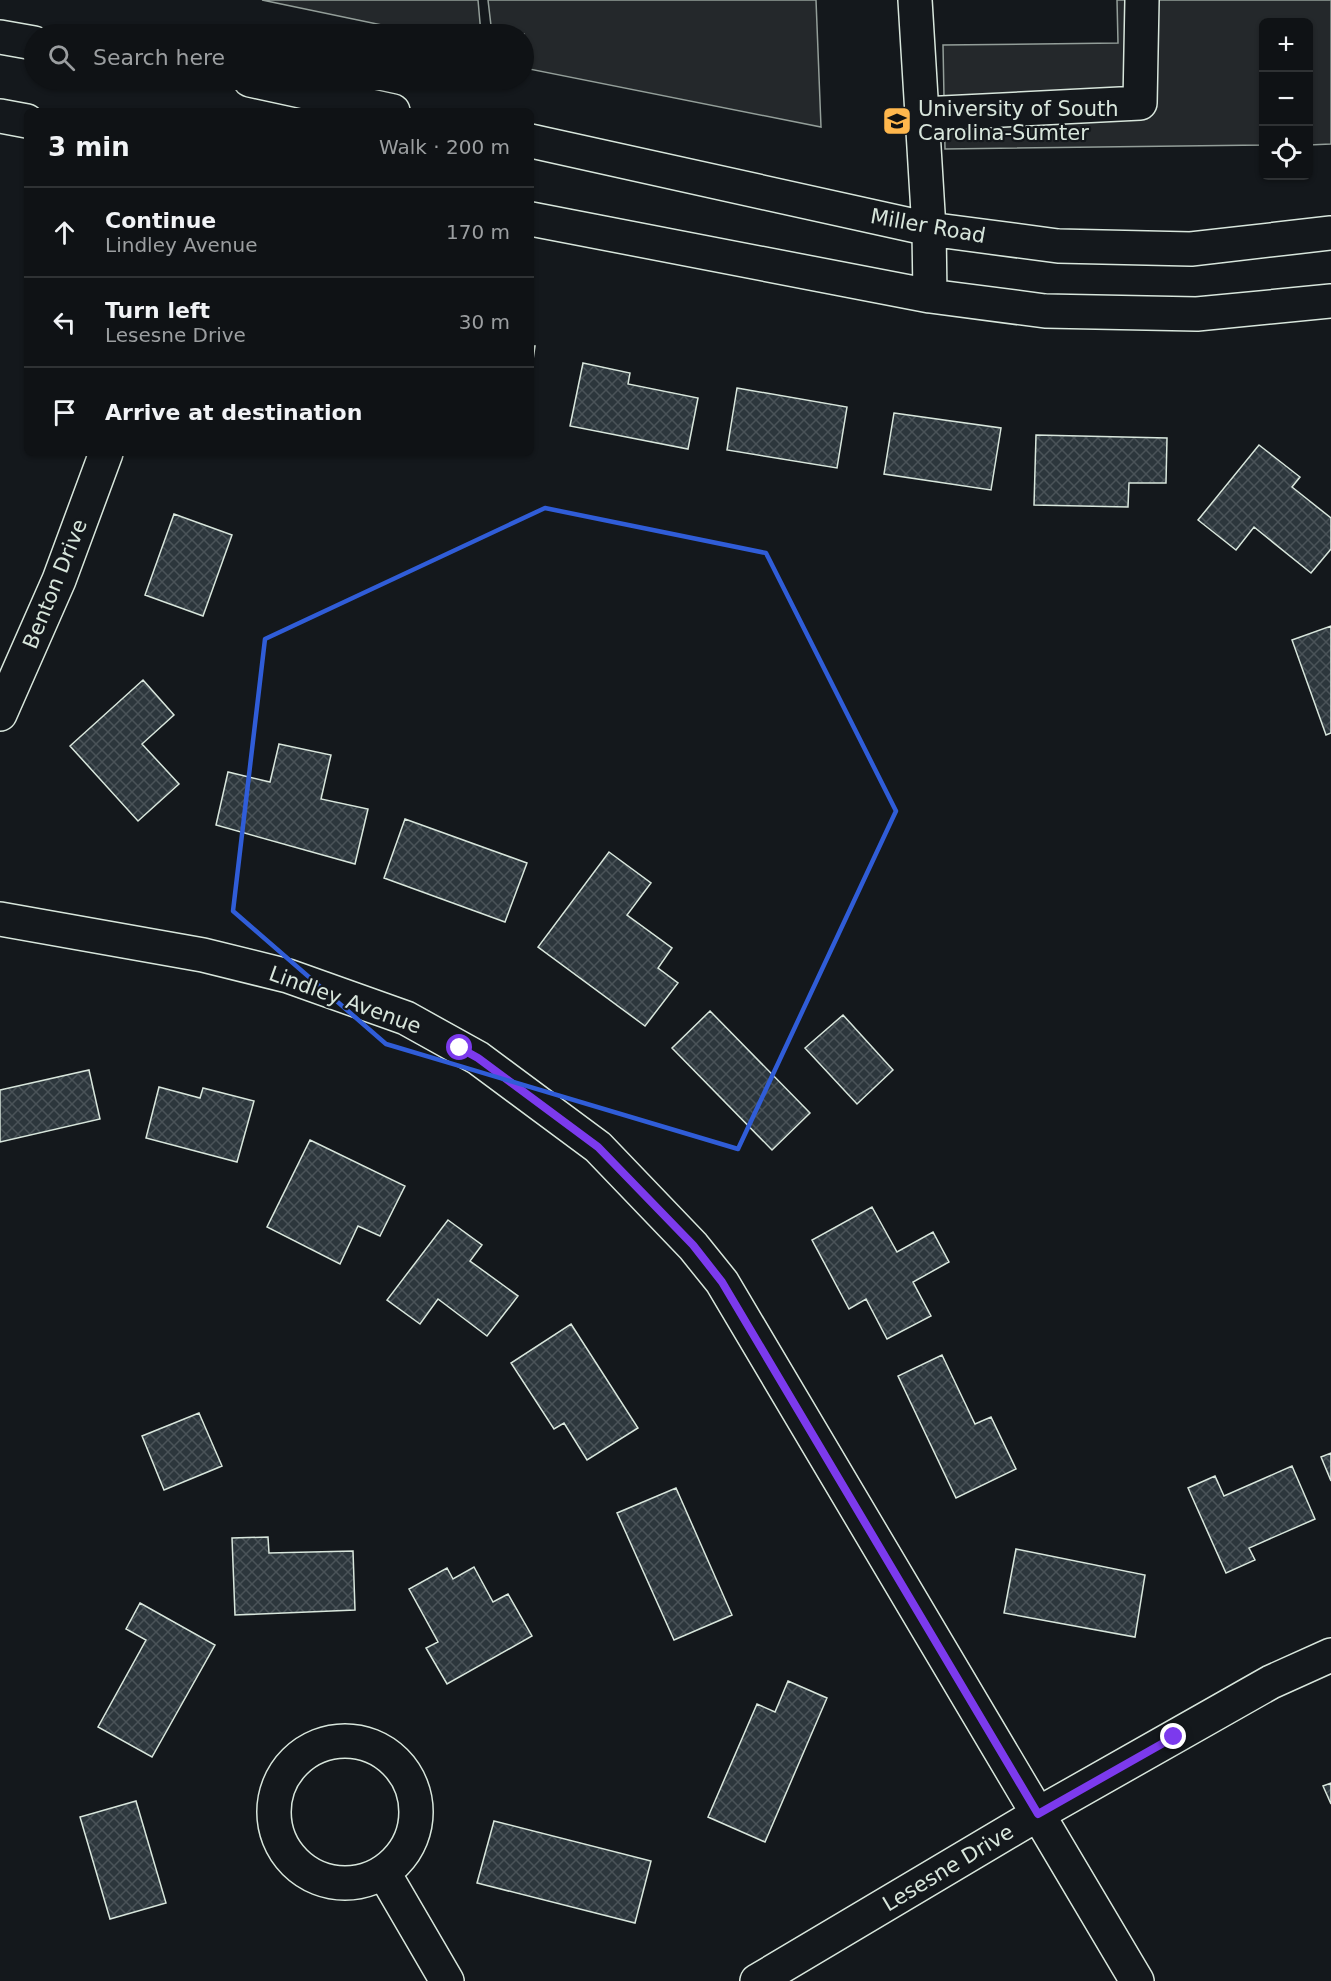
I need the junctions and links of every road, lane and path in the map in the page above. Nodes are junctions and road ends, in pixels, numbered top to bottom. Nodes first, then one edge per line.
1 (915, 0) edge
2 (1142, 0) edge
3 (0, 37) edge
4 (24, 41) edge
5 (296, 90) edge
6 (379, 108) edge
7 (922, 114) junction
8 (0, 116) edge
9 (24, 120) edge
10 (534, 142) edge
11 (534, 220) edge
12 (929, 229) junction
13 (1331, 233) edge
14 (930, 296) junction
15 (1331, 301) edge
16 (105, 456) edge
17 (0, 714) edge
18 (0, 920) edge
19 (1331, 1654) edge
20 (1038, 1814) junction
21 (384, 1873) junction
22 (447, 1981) edge
23 (757, 1981) edge
24 (1137, 1981) edge

1 - 7 street
2 - 7 street
3 - 4 street
5 - 6 street
7 - 12 street
8 - 9 street
10 - 12 street, Miller Road
11 - 14 street
12 - 13 street, Miller Road
12 - 14 street
14 - 15 street
16 - 17 street, Benton Drive
18 - 20 street, Lindley Avenue
19 - 20 street, Lesesne Drive
20 - 23 street, Lesesne Drive
20 - 24 street, Lindley Avenue
21 - 21 street
21 - 22 street

